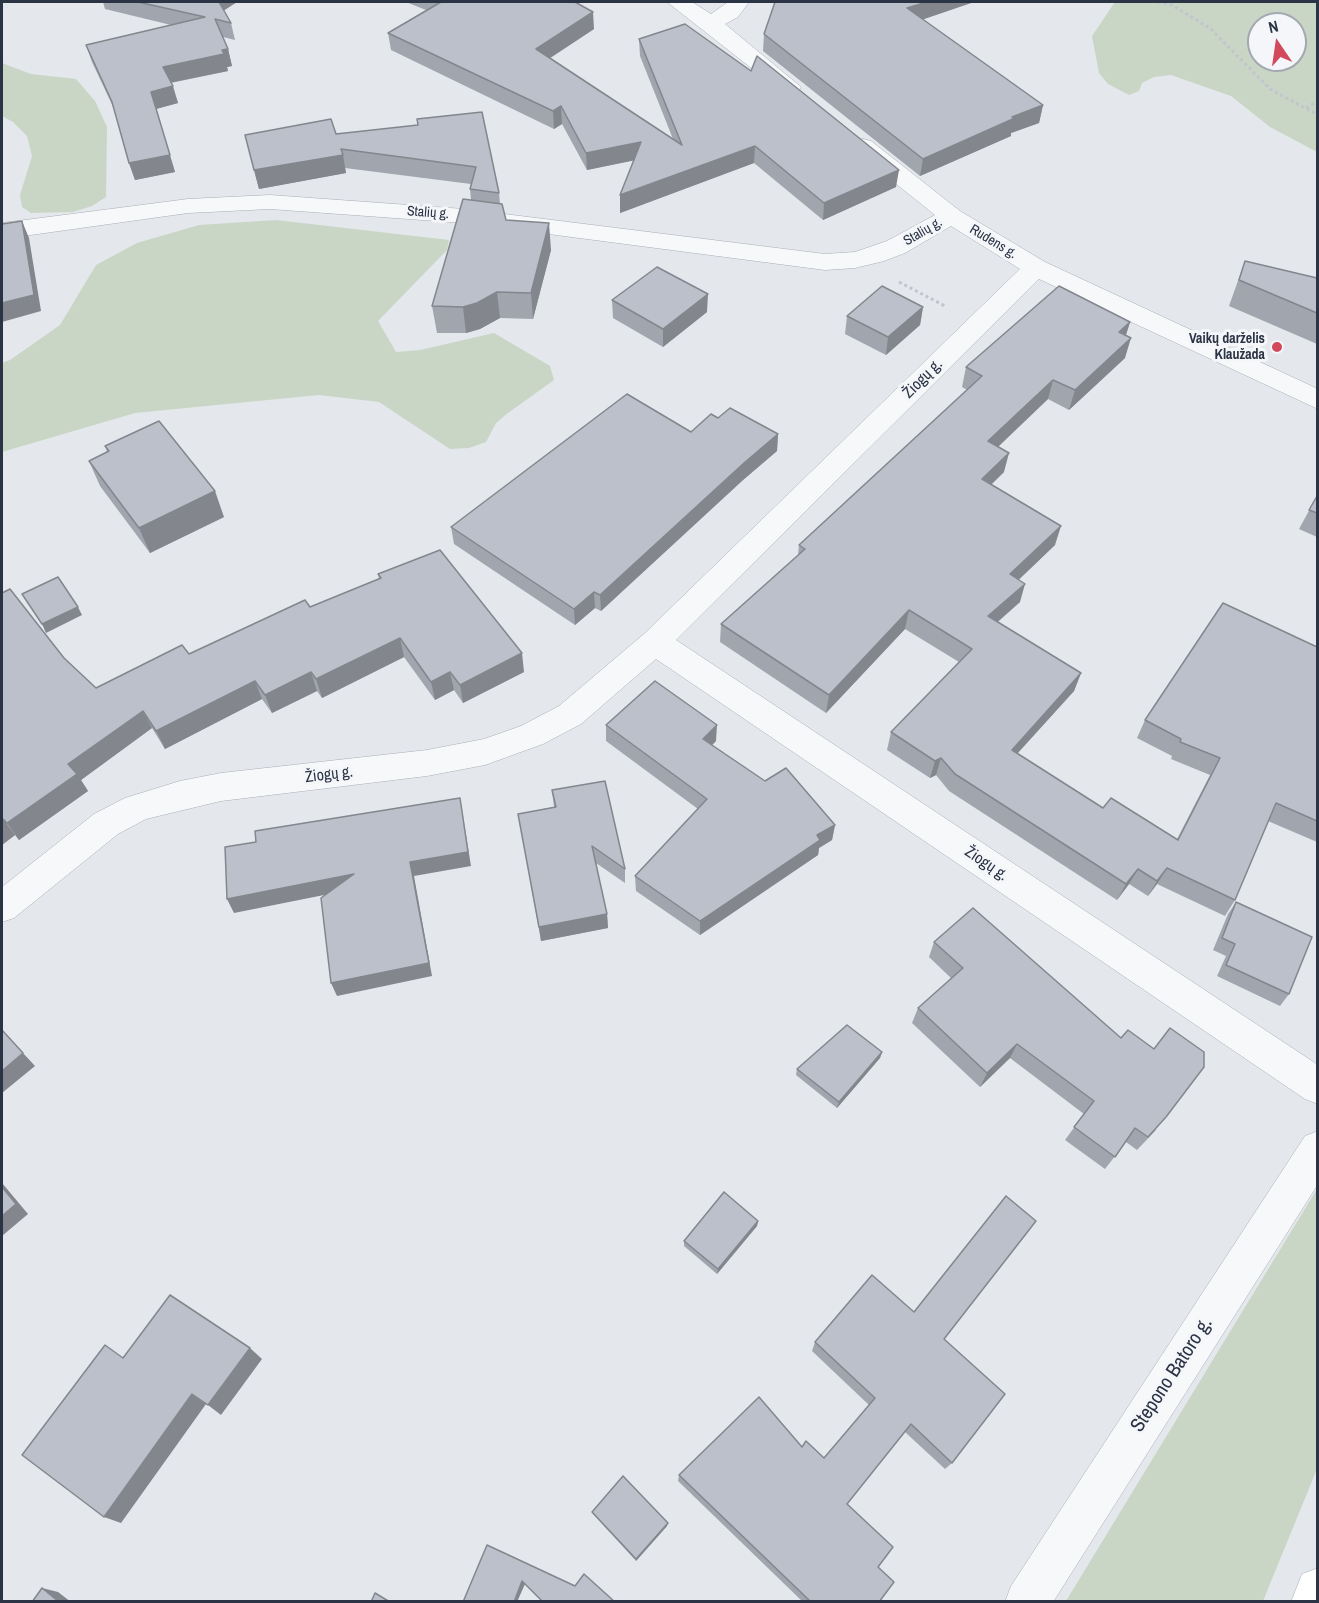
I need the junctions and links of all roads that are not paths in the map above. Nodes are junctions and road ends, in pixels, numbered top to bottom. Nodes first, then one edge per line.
1 (678, 2) edge
2 (739, 2) edge
3 (711, 23) junction
4 (808, 102) edge
5 (843, 130) edge
6 (951, 216) junction
7 (2, 231) edge
8 (1036, 267) junction
9 (1317, 400) edge
10 (655, 642) junction
11 (2, 907) edge
12 (1317, 1087) edge
13 (1317, 1149) edge
14 (1317, 1590) edge
15 (1027, 1602) edge
16 (1313, 1602) edge

1 - 3 street
2 - 3 street
3 - 4 street
5 - 6 street, Rudens g.
6 - 7 street, Stalių g.
6 - 8 street, Rudens g.
8 - 9 street, Rudens g.
8 - 10 street, Žiogų g.
10 - 11 street, Žiogų g.
10 - 12 street, Žiogų g.
13 - 15 street, Stepono Batoro g.
14 - 16 main road

